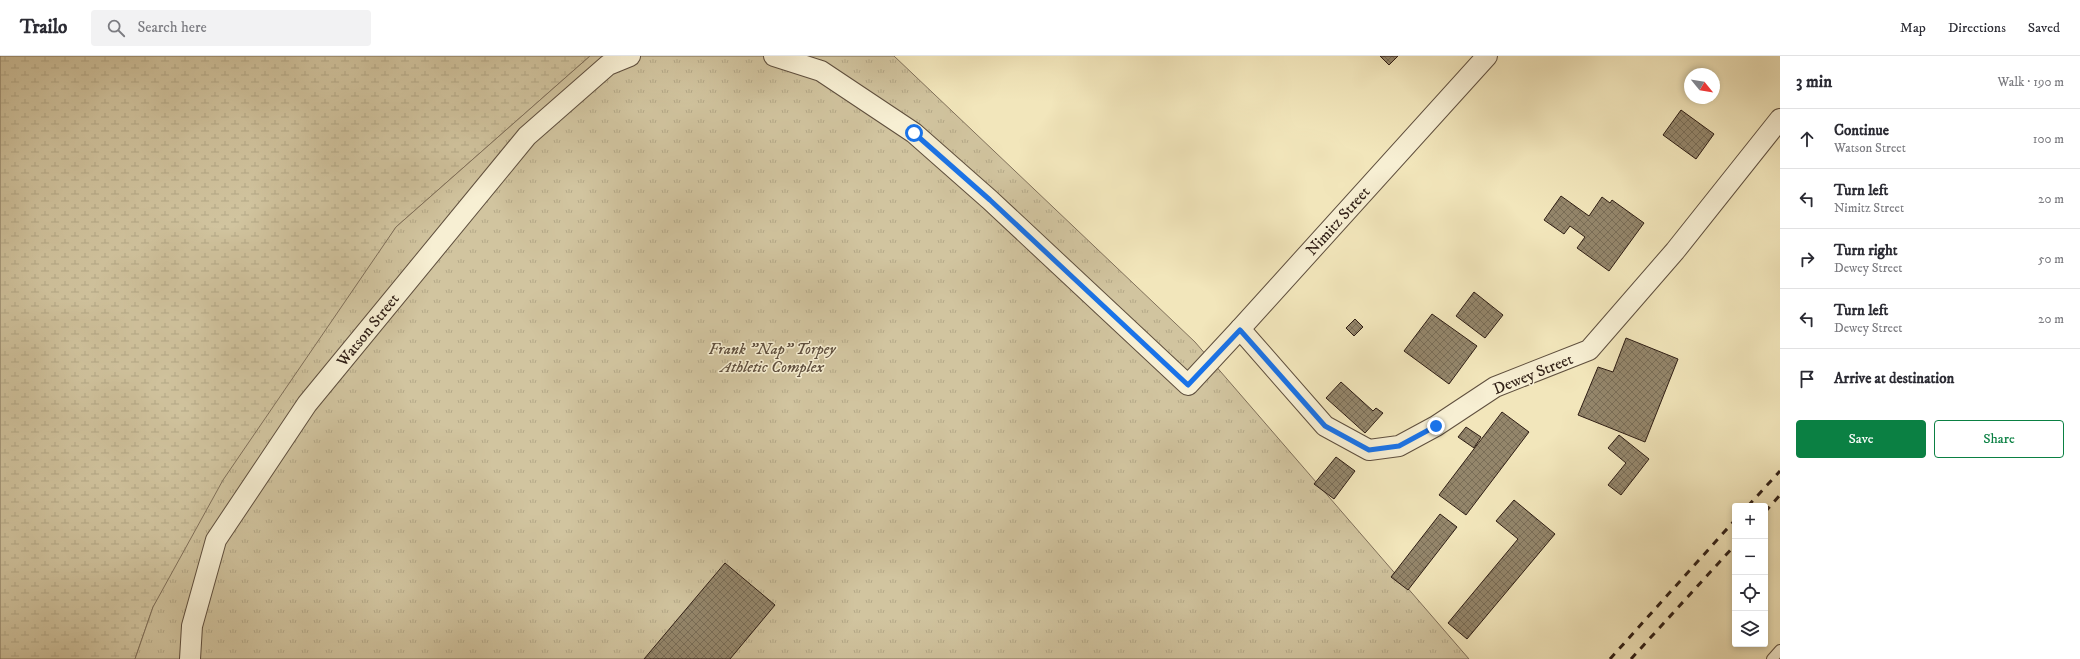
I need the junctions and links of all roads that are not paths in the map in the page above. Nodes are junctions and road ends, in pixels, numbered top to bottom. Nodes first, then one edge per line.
1 (630, 56) edge
2 (774, 56) edge
3 (1487, 56) edge
4 (1780, 119) edge
5 (1240, 330) junction
6 (1780, 650) edge
7 (190, 659) edge
8 (1772, 659) edge

1 - 7 street, Watson Street
2 - 5 street, Nimitz Street
3 - 5 street, Nimitz Street
4 - 5 street, Dewey Street
6 - 8 lane

